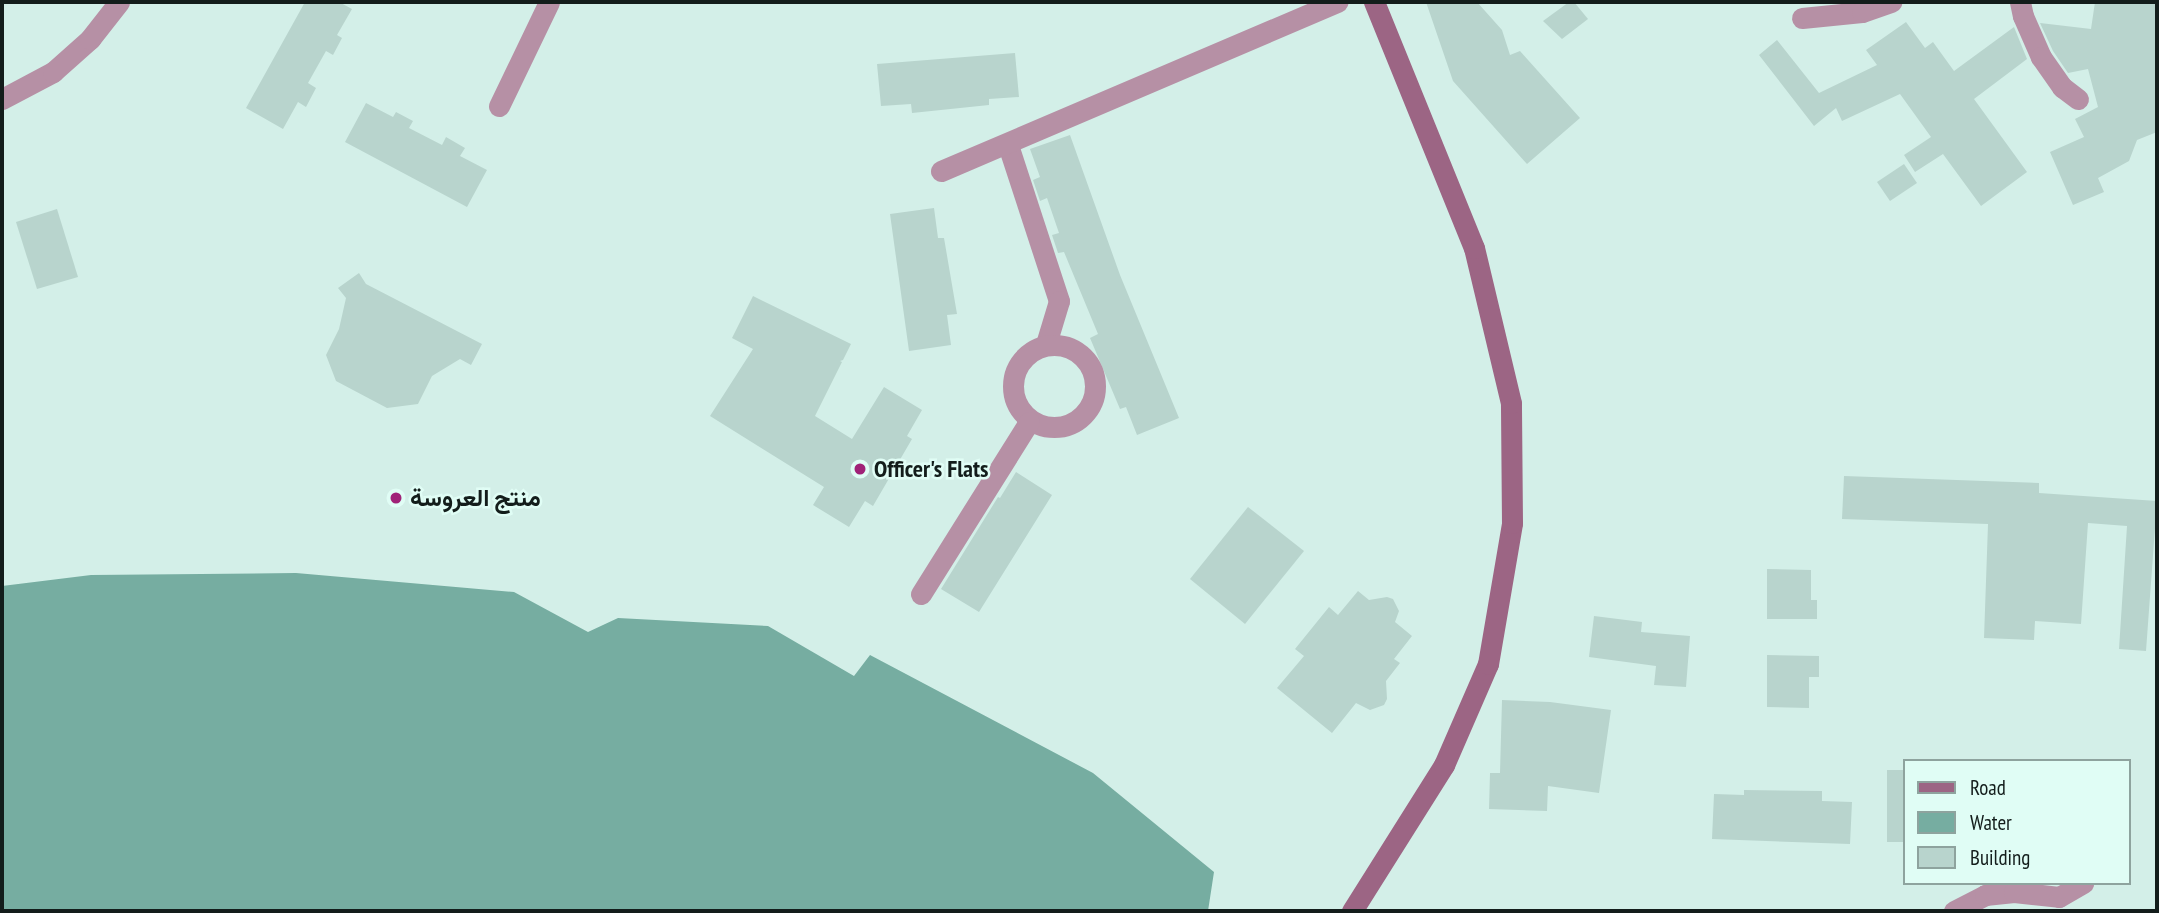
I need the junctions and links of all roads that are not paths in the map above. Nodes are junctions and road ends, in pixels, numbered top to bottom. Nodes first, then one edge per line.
1 (119, 2) edge
2 (549, 2) edge
3 (1338, 2) edge
4 (1374, 2) edge
5 (1891, 2) edge
6 (2020, 2) edge
7 (1802, 18) dead end
8 (2, 99) edge
9 (2078, 99) dead end
10 (499, 106) dead end
11 (1008, 145) junction
12 (941, 172) dead end
13 (1046, 344) junction
14 (1030, 422) junction
15 (921, 594) dead end
16 (2080, 885) edge
17 (1352, 911) edge
18 (1954, 911) edge

1 - 8 street
2 - 10 street
3 - 11 street
4 - 17 main road
5 - 7 street
6 - 9 street
11 - 12 street
11 - 13 street
13 - 14 street
13 - 14 street
14 - 15 street
16 - 18 street

